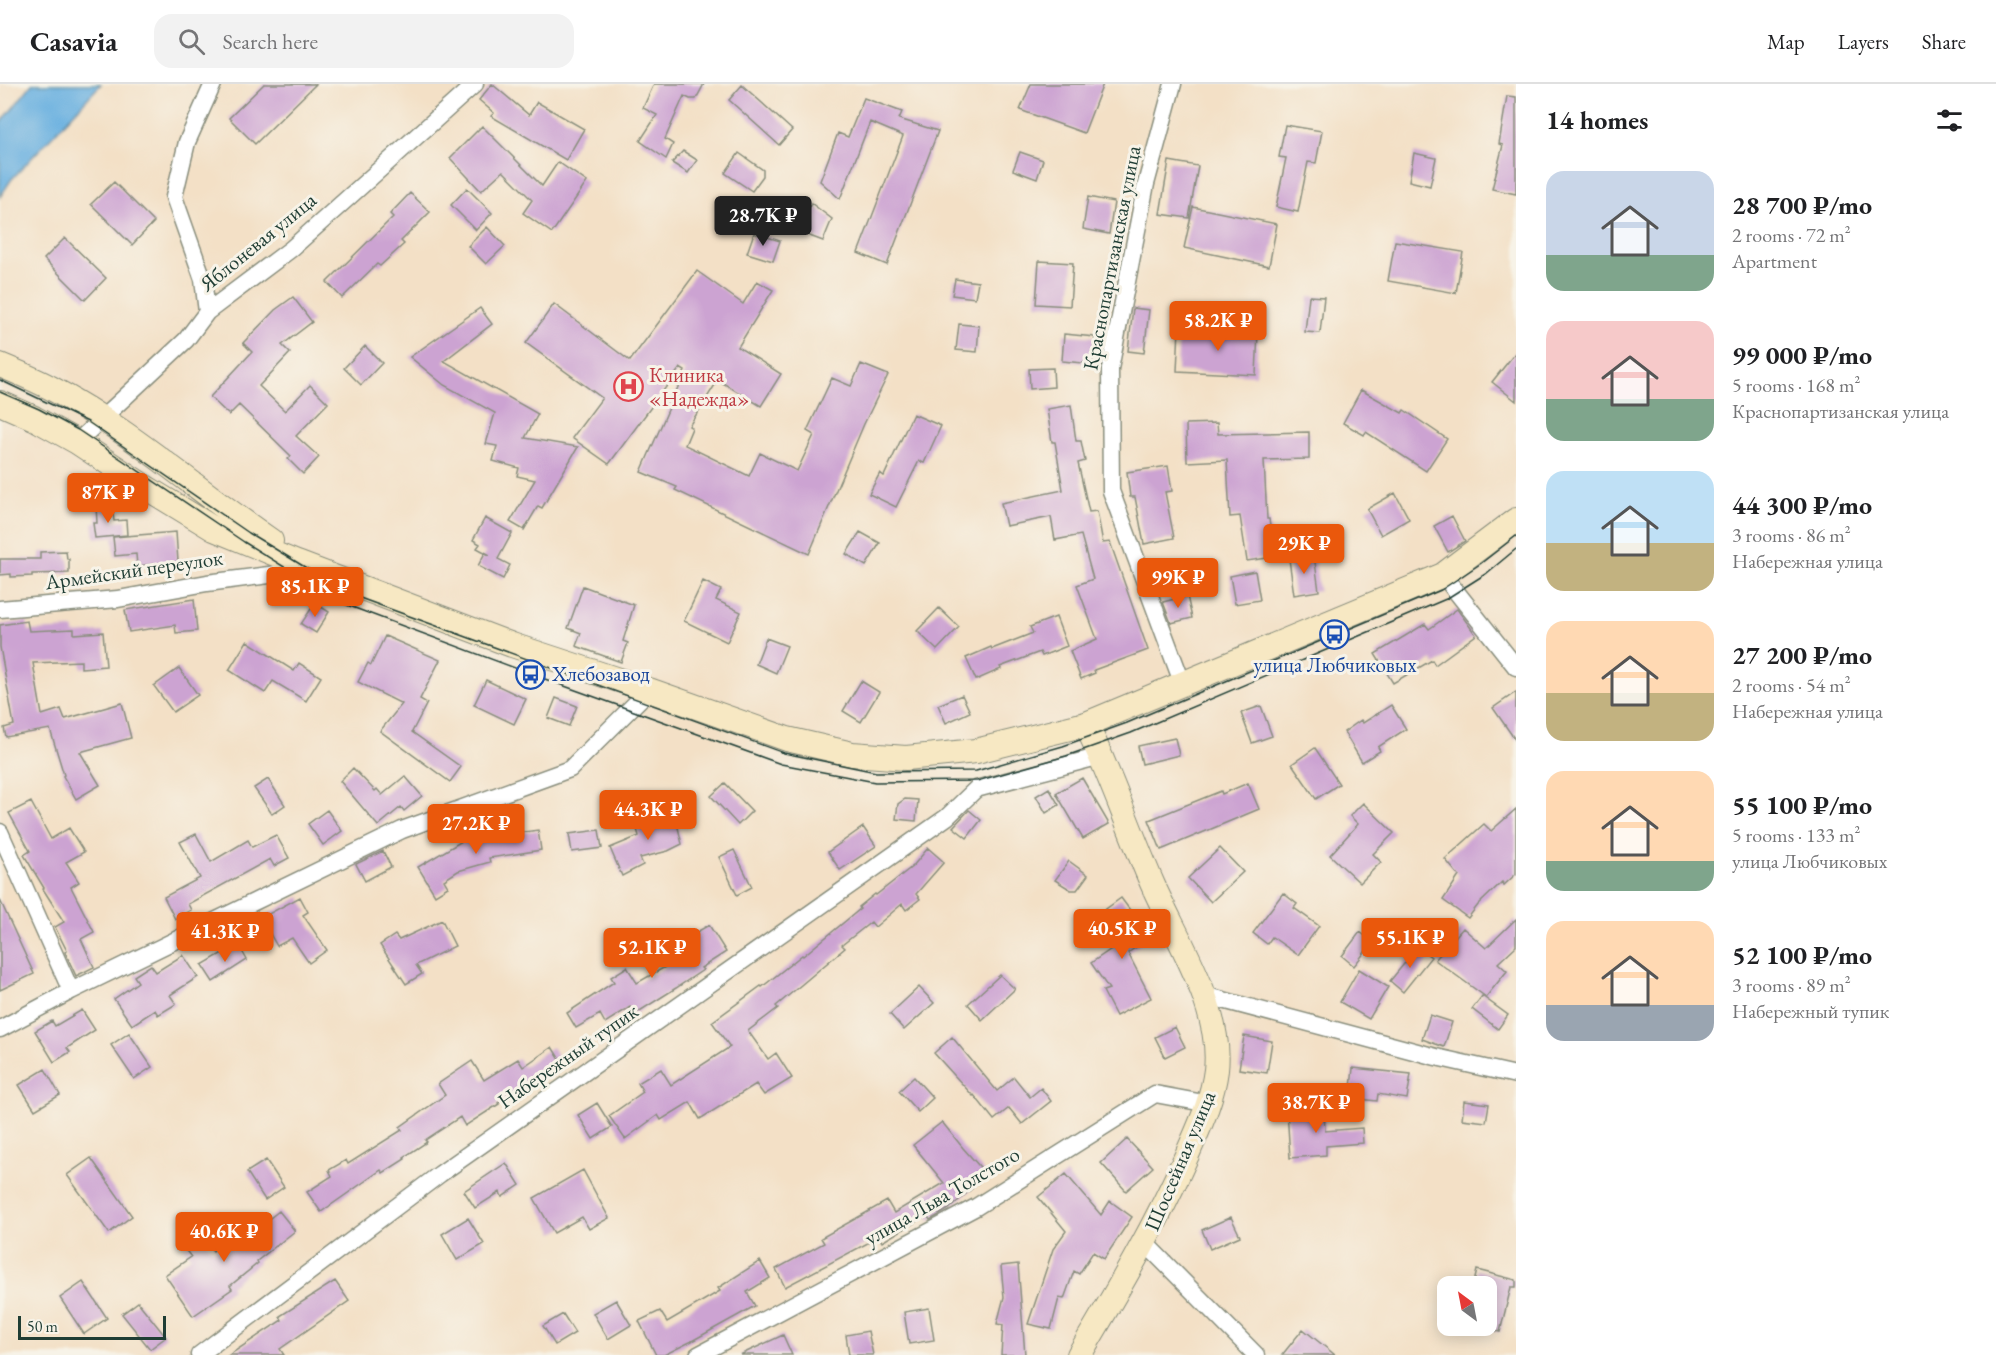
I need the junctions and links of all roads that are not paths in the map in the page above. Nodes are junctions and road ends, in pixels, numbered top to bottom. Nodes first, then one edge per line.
1 (213, 84) edge
2 (475, 84) edge
3 (1173, 84) edge
4 (207, 312) junction
5 (0, 365) edge
6 (0, 403) edge
7 (100, 418) junction
8 (77, 442) junction
9 (1516, 520) edge
10 (310, 568) junction
11 (1443, 575) junction
12 (0, 609) edge
13 (1516, 667) edge
14 (1182, 682) junction
15 (649, 690) junction
16 (1086, 724) junction
17 (1101, 756) junction
18 (0, 832) edge
19 (71, 991) junction
20 (1204, 995) junction
21 (0, 1029) edge
22 (1516, 1075) edge
23 (1209, 1104) junction
24 (1145, 1243) junction
25 (199, 1355) edge
26 (698, 1355) edge
27 (1079, 1355) edge
28 (1256, 1355) edge

1 - 4 street
2 - 4 street, Яблоневая улица
3 - 14 street, Краснопартизанская улица
4 - 7 street, Яблоневая улица
5 - 7 main road
6 - 8 main road
7 - 8 street, Яблоневая улица
7 - 10 main road
8 - 10 main road
9 - 11 main road
10 - 12 street, Армейский переулок
10 - 15 main road
11 - 13 street
11 - 14 main road
14 - 16 main road
15 - 16 main road
15 - 19 street
16 - 17 main road, Шоссейная улица
17 - 20 main road, Шоссейная улица
17 - 25 street, Набережный тупик
18 - 19 street
19 - 21 street
20 - 22 street
20 - 23 main road, Шоссейная улица
23 - 24 main road, Шоссейная улица
23 - 26 street, улица Льва Толстого
24 - 27 main road, Шоссейная улица
24 - 28 street

